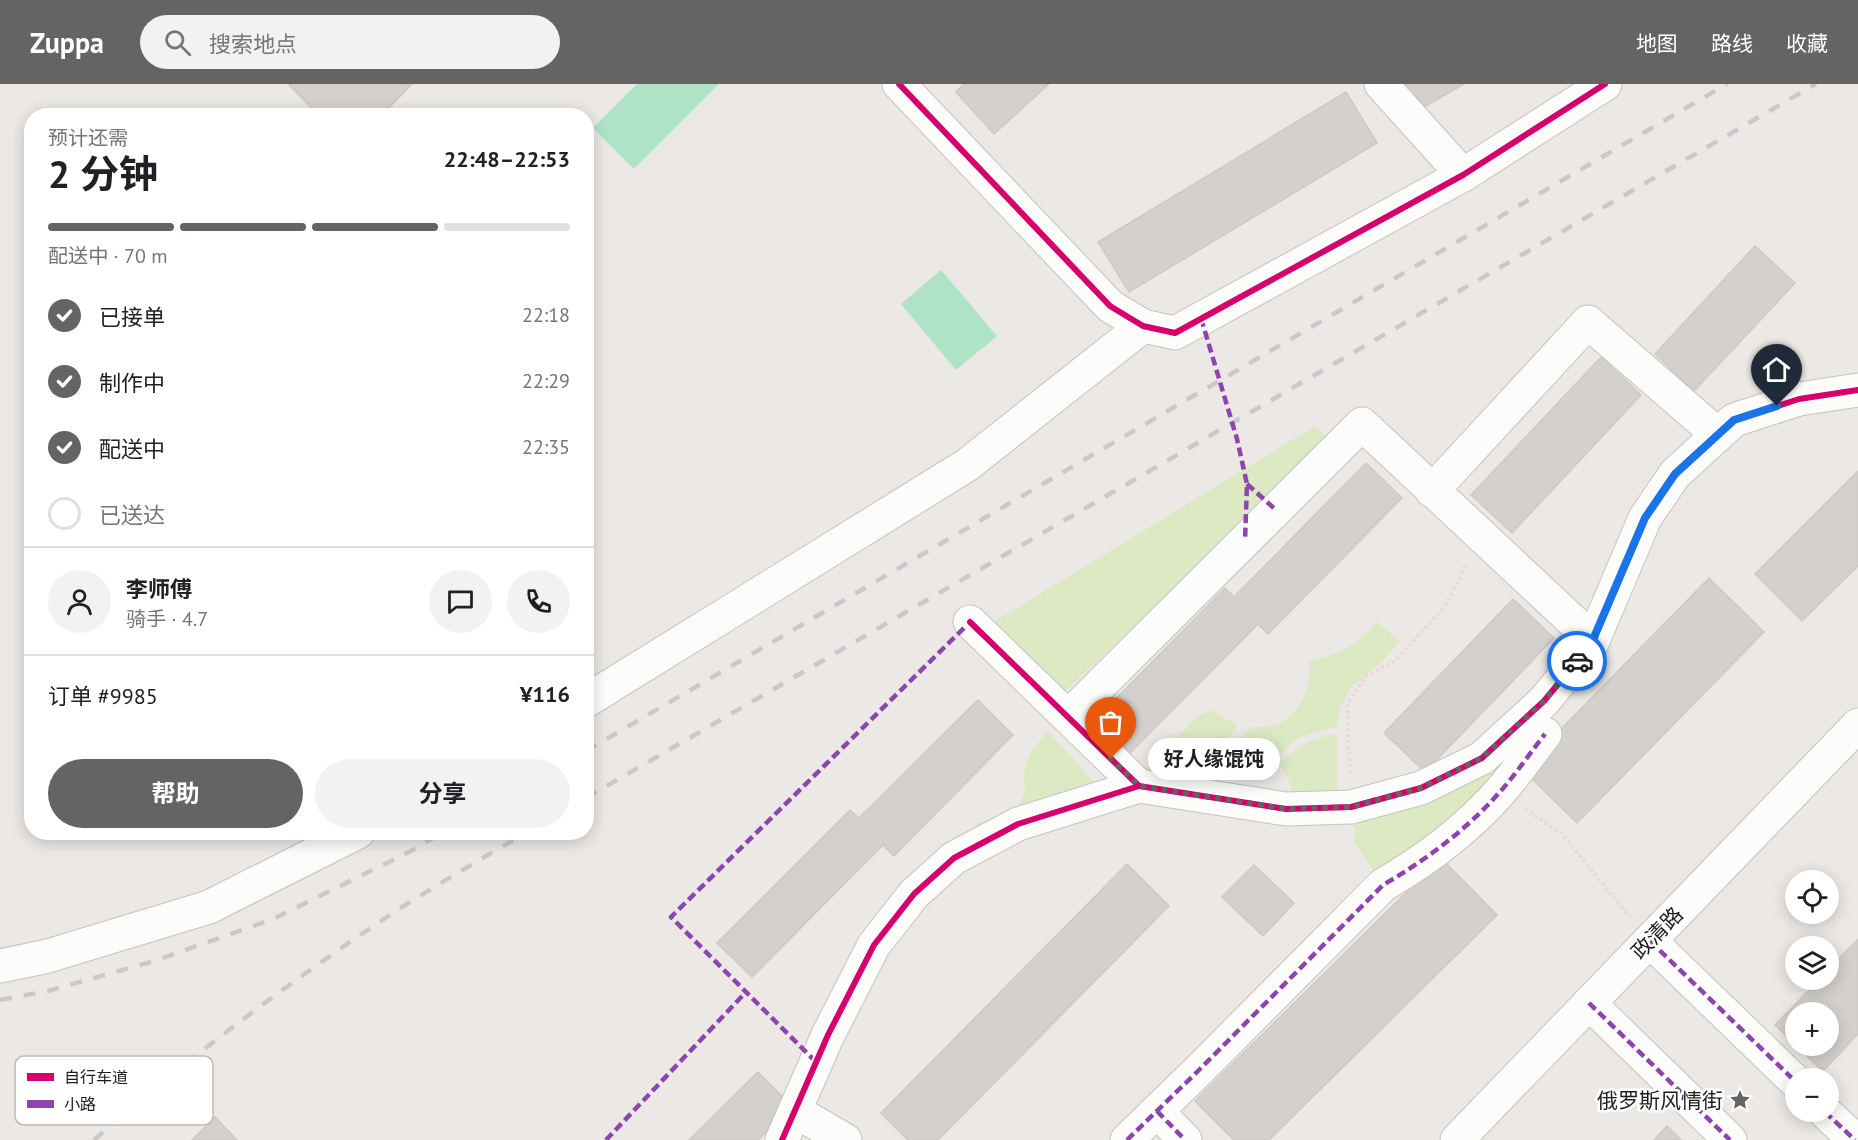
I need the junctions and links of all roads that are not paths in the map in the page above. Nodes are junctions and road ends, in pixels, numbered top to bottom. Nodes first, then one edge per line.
1 (900, 84) edge
2 (1381, 84) edge
3 (1605, 84) edge
4 (1463, 175) junction
5 (1143, 326) junction
6 (1858, 390) edge
7 (1718, 435) junction
8 (1432, 491) junction
9 (970, 622) dead end
10 (1593, 640) junction
11 (594, 696) edge
12 (1068, 717) junction
13 (1858, 725) edge
14 (1545, 734) dead end
15 (1139, 786) junction
16 (342, 840) edge
17 (1650, 941) junction
18 (0, 966) edge
19 (1589, 1003) junction
20 (1785, 1071) edge
21 (795, 1111) junction
22 (1157, 1112) junction
23 (1836, 1122) edge
24 (782, 1140) edge
25 (845, 1140) edge
26 (1127, 1140) edge
27 (1185, 1140) edge
28 (1457, 1140) edge
29 (1730, 1140) edge
30 (1855, 1140) edge

1 - 5 street
2 - 4 street
3 - 4 street
4 - 5 street
5 - 11 street
6 - 7 street
7 - 8 street
7 - 10 street
8 - 10 street
8 - 12 street
9 - 12 street
10 - 15 street
12 - 15 street
13 - 17 street, 政清路
14 - 22 street
15 - 21 street
16 - 18 street
17 - 19 street, 政清路
17 - 20 street
19 - 28 street, 政清路
19 - 29 street
21 - 24 street
21 - 25 street
22 - 26 street
22 - 27 street
23 - 30 street

